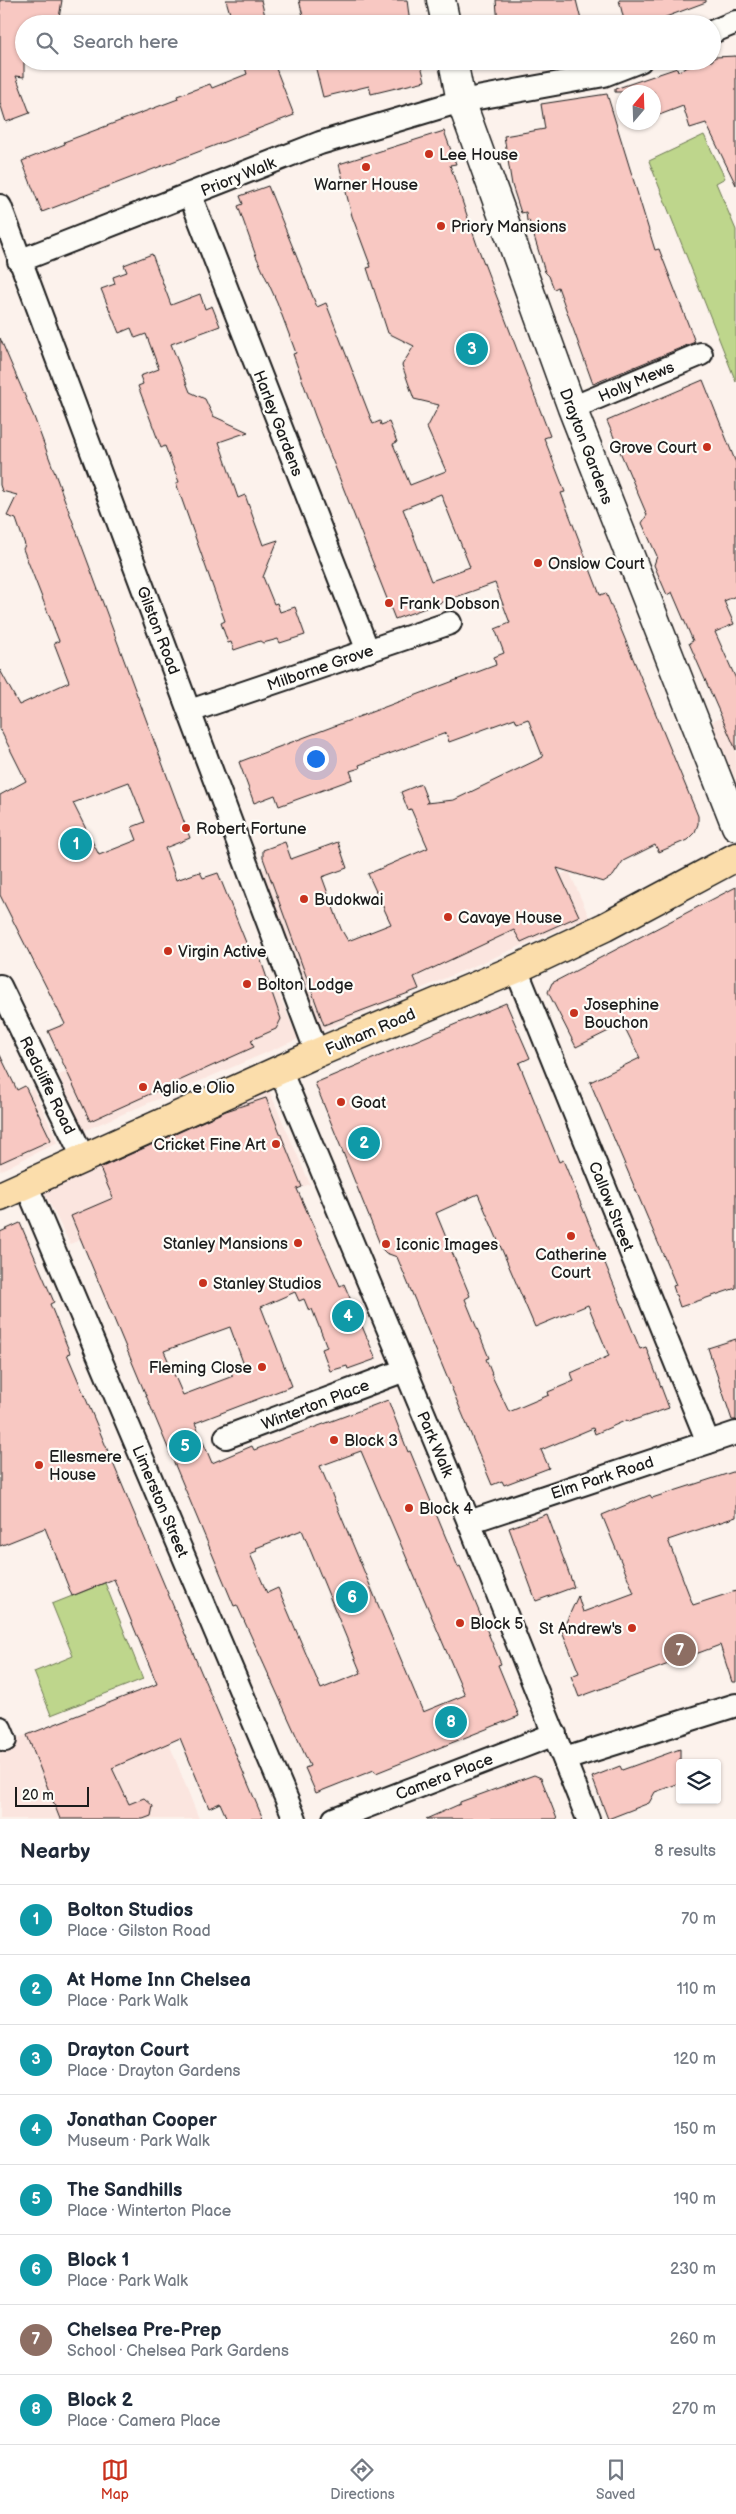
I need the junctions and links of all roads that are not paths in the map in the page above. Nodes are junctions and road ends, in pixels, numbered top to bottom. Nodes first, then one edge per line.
1 (441, 0) edge
2 (444, 15) edge
3 (736, 22) edge
4 (721, 28) edge
5 (455, 70) edge
6 (617, 70) edge
7 (460, 101) junction
8 (190, 195) junction
9 (0, 206) edge
10 (19, 261) junction
11 (700, 354) dead end
12 (572, 408) junction
13 (450, 622) dead end
14 (368, 651) junction
15 (190, 711) junction
16 (736, 826) edge
17 (736, 857) edge
18 (516, 969) junction
19 (0, 986) edge
20 (317, 1053) junction
21 (280, 1070) junction
22 (83, 1157) junction
23 (26, 1184) junction
24 (0, 1196) edge
25 (405, 1370) junction
26 (736, 1433) edge
27 (226, 1437) dead end
28 (708, 1442) junction
29 (469, 1522) junction
30 (736, 1706) edge
31 (555, 1734) junction
32 (565, 1759) junction
33 (295, 1819) edge
34 (334, 1819) edge
35 (588, 1819) edge

1 - 2 street
3 - 4 street
5 - 7 street, Drayton Gardens
6 - 7 street, Priory Walk
7 - 8 street, Priory Walk
7 - 12 street, Drayton Gardens
8 - 10 street, Priory Walk
8 - 14 street, Harley Gardens
9 - 10 street, Gilston Road
10 - 15 street, Gilston Road
11 - 12 street, Holly Mews
12 - 16 street, Drayton Gardens
13 - 14 street, Milborne Grove
14 - 15 street, Milborne Grove
15 - 20 street, Gilston Road
17 - 18 main road, Fulham Road
18 - 20 main road, Fulham Road
18 - 28 street, Callow Street
19 - 22 street, Redcliffe Road
20 - 21 main road, Fulham Road
21 - 22 main road, Fulham Road
21 - 25 street, Park Walk
22 - 23 main road, Fulham Road
23 - 24 main road, Fulham Road
23 - 33 street, Limerston Street
25 - 27 street, Winterton Place
25 - 29 street, Park Walk
26 - 28 street, Elm Park Road
28 - 29 street, Elm Park Road
29 - 31 street, Park Walk
30 - 32 street
31 - 32 street, Park Walk
31 - 34 street, Camera Place
32 - 35 street, Park Walk

